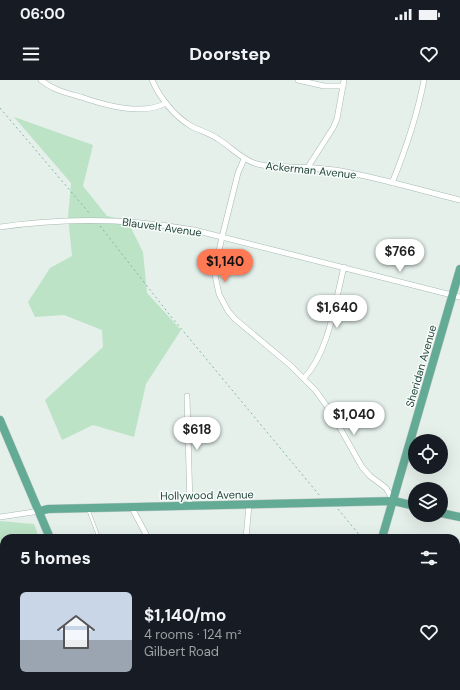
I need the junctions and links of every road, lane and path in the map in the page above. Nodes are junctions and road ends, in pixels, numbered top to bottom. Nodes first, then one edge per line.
1 (152, 80) edge
2 (298, 80) edge
3 (344, 80) edge
4 (424, 80) edge
5 (43, 81) edge
6 (343, 86) junction
7 (166, 103) junction
8 (0, 108) edge
9 (244, 158) junction
10 (308, 168) junction
11 (392, 183) junction
12 (460, 200) edge
13 (94, 220) junction
14 (0, 227) edge
15 (222, 237) junction
16 (344, 267) junction
17 (460, 269) edge
18 (456, 296) edge
19 (304, 378) junction
20 (187, 396) dead end
21 (0, 420) edge
22 (321, 497) dead end
23 (394, 501) junction
24 (408, 504) edge
25 (249, 505) junction
26 (190, 506) junction
27 (88, 508) junction
28 (132, 508) junction
29 (337, 508) dead end
30 (40, 511) junction
31 (448, 514) edge
32 (0, 517) edge
33 (460, 517) edge
34 (49, 534) edge
35 (98, 534) edge
36 (146, 534) edge
37 (246, 534) edge
38 (359, 534) edge
39 (383, 534) edge

1 - 7 street, Ackerman Avenue
2 - 6 street
3 - 6 street
4 - 11 street
5 - 7 street
6 - 10 street
7 - 9 street, Ackerman Avenue
8 - 13 path
9 - 10 street, Ackerman Avenue
9 - 15 street
10 - 11 street, Ackerman Avenue
11 - 12 street, Ackerman Avenue
13 - 14 street, Blauvelt Avenue
13 - 15 street, Blauvelt Avenue
13 - 22 path
15 - 16 street, Blauvelt Avenue
15 - 19 street
16 - 18 street, Blauvelt Avenue
16 - 19 street
17 - 18 main road, Sheridan Avenue
18 - 23 main road, Sheridan Avenue
19 - 23 street
20 - 26 street
21 - 30 main road
23 - 24 main road, Hollywood Avenue
23 - 25 main road, Hollywood Avenue
23 - 39 main road, Sheridan Avenue
25 - 26 main road, Hollywood Avenue
25 - 37 street
26 - 28 main road, Hollywood Avenue
27 - 28 main road, Hollywood Avenue
27 - 30 main road, Hollywood Avenue
27 - 35 lane
28 - 36 street
29 - 38 path
30 - 32 street, Hollywood Avenue
30 - 34 main road
31 - 33 main road

